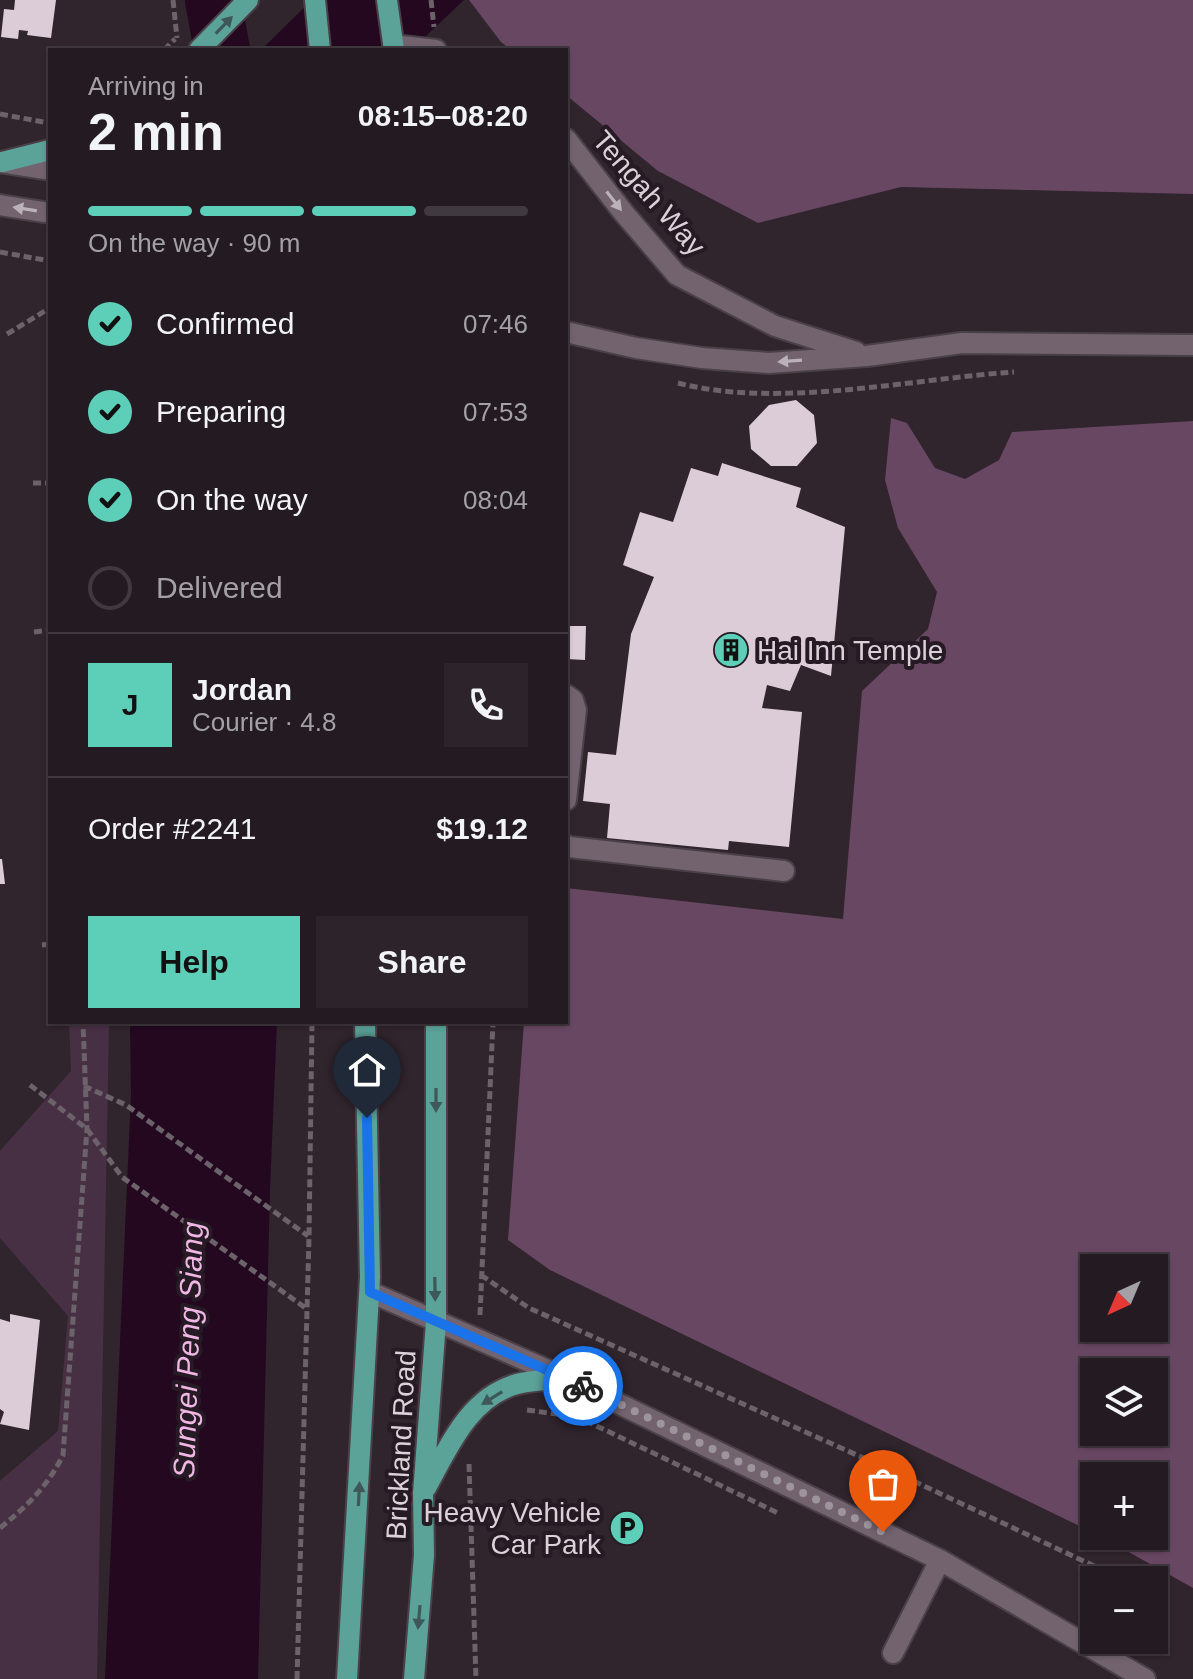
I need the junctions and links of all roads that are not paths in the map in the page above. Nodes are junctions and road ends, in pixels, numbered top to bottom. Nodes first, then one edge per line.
1 (248, 0) edge
2 (315, 0) edge
3 (387, 0) edge
4 (392, 41) edge
5 (435, 43) edge
6 (201, 48) edge
7 (320, 48) edge
8 (568, 142) edge
9 (48, 150) edge
10 (1, 162) edge
11 (48, 170) edge
12 (0, 205) edge
13 (48, 213) edge
14 (568, 332) edge
15 (1193, 345) edge
16 (867, 356) junction
17 (568, 696) edge
18 (568, 782) edge
19 (568, 846) edge
20 (784, 871) dead end
21 (365, 1024) edge
22 (436, 1024) edge
23 (370, 1292) junction
24 (436, 1322) junction
25 (566, 1378) junction
26 (423, 1493) junction
27 (940, 1560) junction
28 (893, 1653) dead end
29 (347, 1679) edge
30 (414, 1679) edge
31 (1145, 1679) edge

6 -> 1 main road
2 - 7 main road
3 - 4 main road
4 - 5 street
8 -> 16 street, Tengah Way
9 - 10 main road
10 - 11 street
13 -> 12 street
16 -> 14 street, Tengah Way
15 - 16 street, Tengah Way
17 - 18 street
19 - 20 street
21 - 23 main road, Brickland Road
22 -> 24 main road, Brickland Road
23 - 24 street
29 -> 23 main road, Brickland Road
24 - 25 street
24 - 26 main road, Brickland Road
25 -> 26 main road
25 - 27 street
26 -> 30 main road, Brickland Road
27 - 28 street
27 - 31 street

